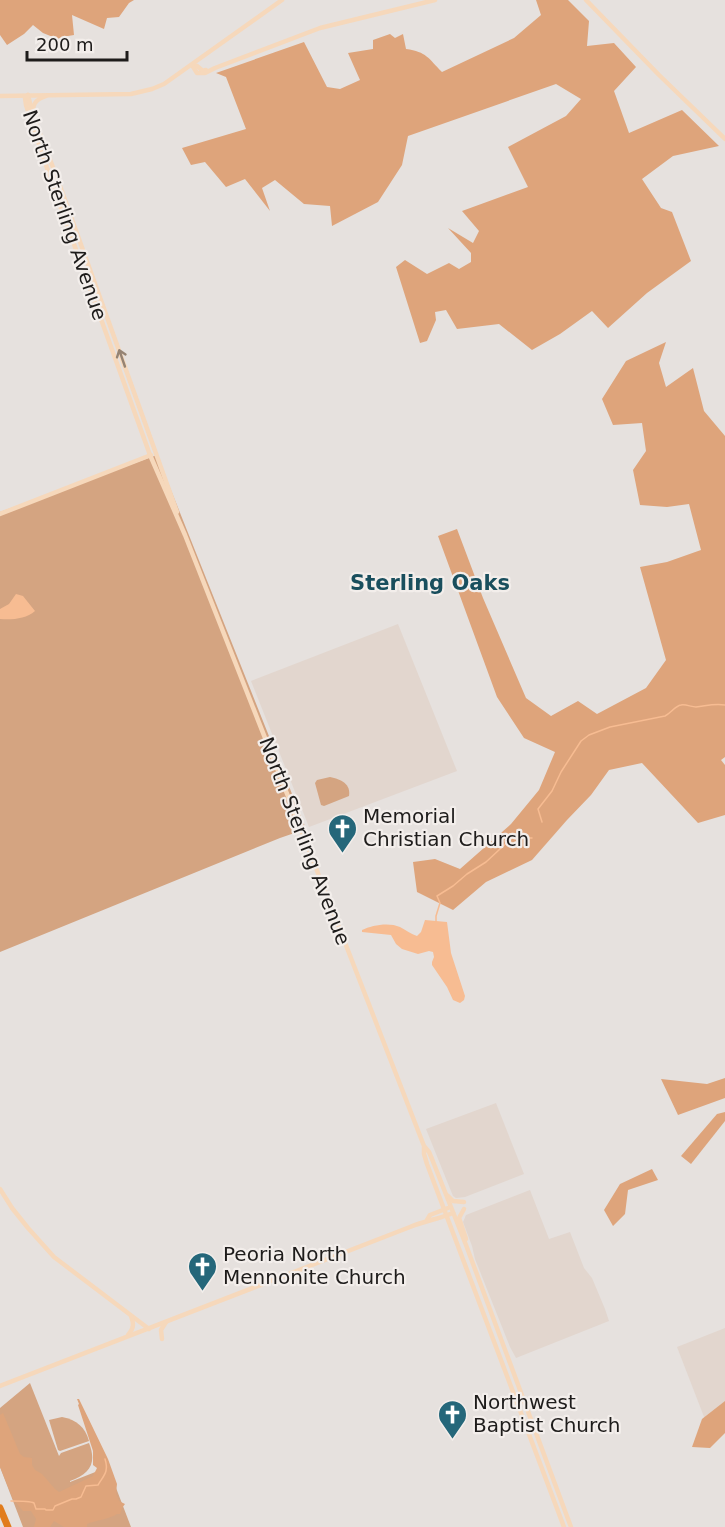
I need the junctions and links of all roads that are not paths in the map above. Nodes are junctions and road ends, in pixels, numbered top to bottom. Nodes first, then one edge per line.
1 (282, 0) edge
2 (435, 0) edge
3 (586, 0) edge
4 (192, 65) junction
5 (28, 95) junction
6 (56, 95) junction
7 (0, 96) edge
8 (40, 134) junction
9 (725, 139) edge
10 (153, 454) junction
11 (0, 514) edge
12 (424, 1147) junction
13 (0, 1189) edge
14 (0, 1195) edge
15 (447, 1196) junction
16 (441, 1199) junction
17 (464, 1202) dead end
18 (451, 1207) junction
19 (12, 1208) junction
20 (464, 1209) dead end
21 (446, 1213) junction
22 (453, 1213) junction
23 (435, 1217) junction
24 (452, 1228) junction
25 (466, 1245) junction
26 (131, 1316) junction
27 (166, 1322) junction
28 (149, 1329) junction
29 (127, 1337) junction
30 (162, 1339) dead end
31 (0, 1386) edge
32 (0, 1508) edge
33 (8, 1527) edge
34 (564, 1527) edge
35 (571, 1527) edge

1 - 4 main road
2 - 4 main road
3 - 9 main road
4 - 6 main road
5 - 6 main road
5 - 7 main road
5 - 8 main road, North Sterling Avenue
5 - 10 main road, North Sterling Avenue
6 - 8 main road
10 -> 8 main road, North Sterling Avenue
10 - 11 main road
10 - 12 main road, North Sterling Avenue
12 - 15 main road, North Sterling Avenue
12 - 16 main road, North Sterling Avenue
13 - 19 main road
14 - 19 main road
15 - 17 main road
15 - 18 main road, North Sterling Avenue
16 - 21 main road, North Sterling Avenue
16 - 23 main road
18 - 21 main road
18 - 22 main road, North Sterling Avenue
19 - 26 main road
20 - 25 main road
21 - 22 main road
21 - 23 main road
21 - 24 main road, North Sterling Avenue
22 - 25 main road, North Sterling Avenue
23 - 24 main road
23 - 27 main road
24 - 34 main road, North Sterling Avenue
25 - 35 main road, North Sterling Avenue
26 - 28 main road
26 - 29 main road
27 - 28 main road
27 - 30 main road
28 - 29 main road
29 - 31 main road
32 - 33 highway

